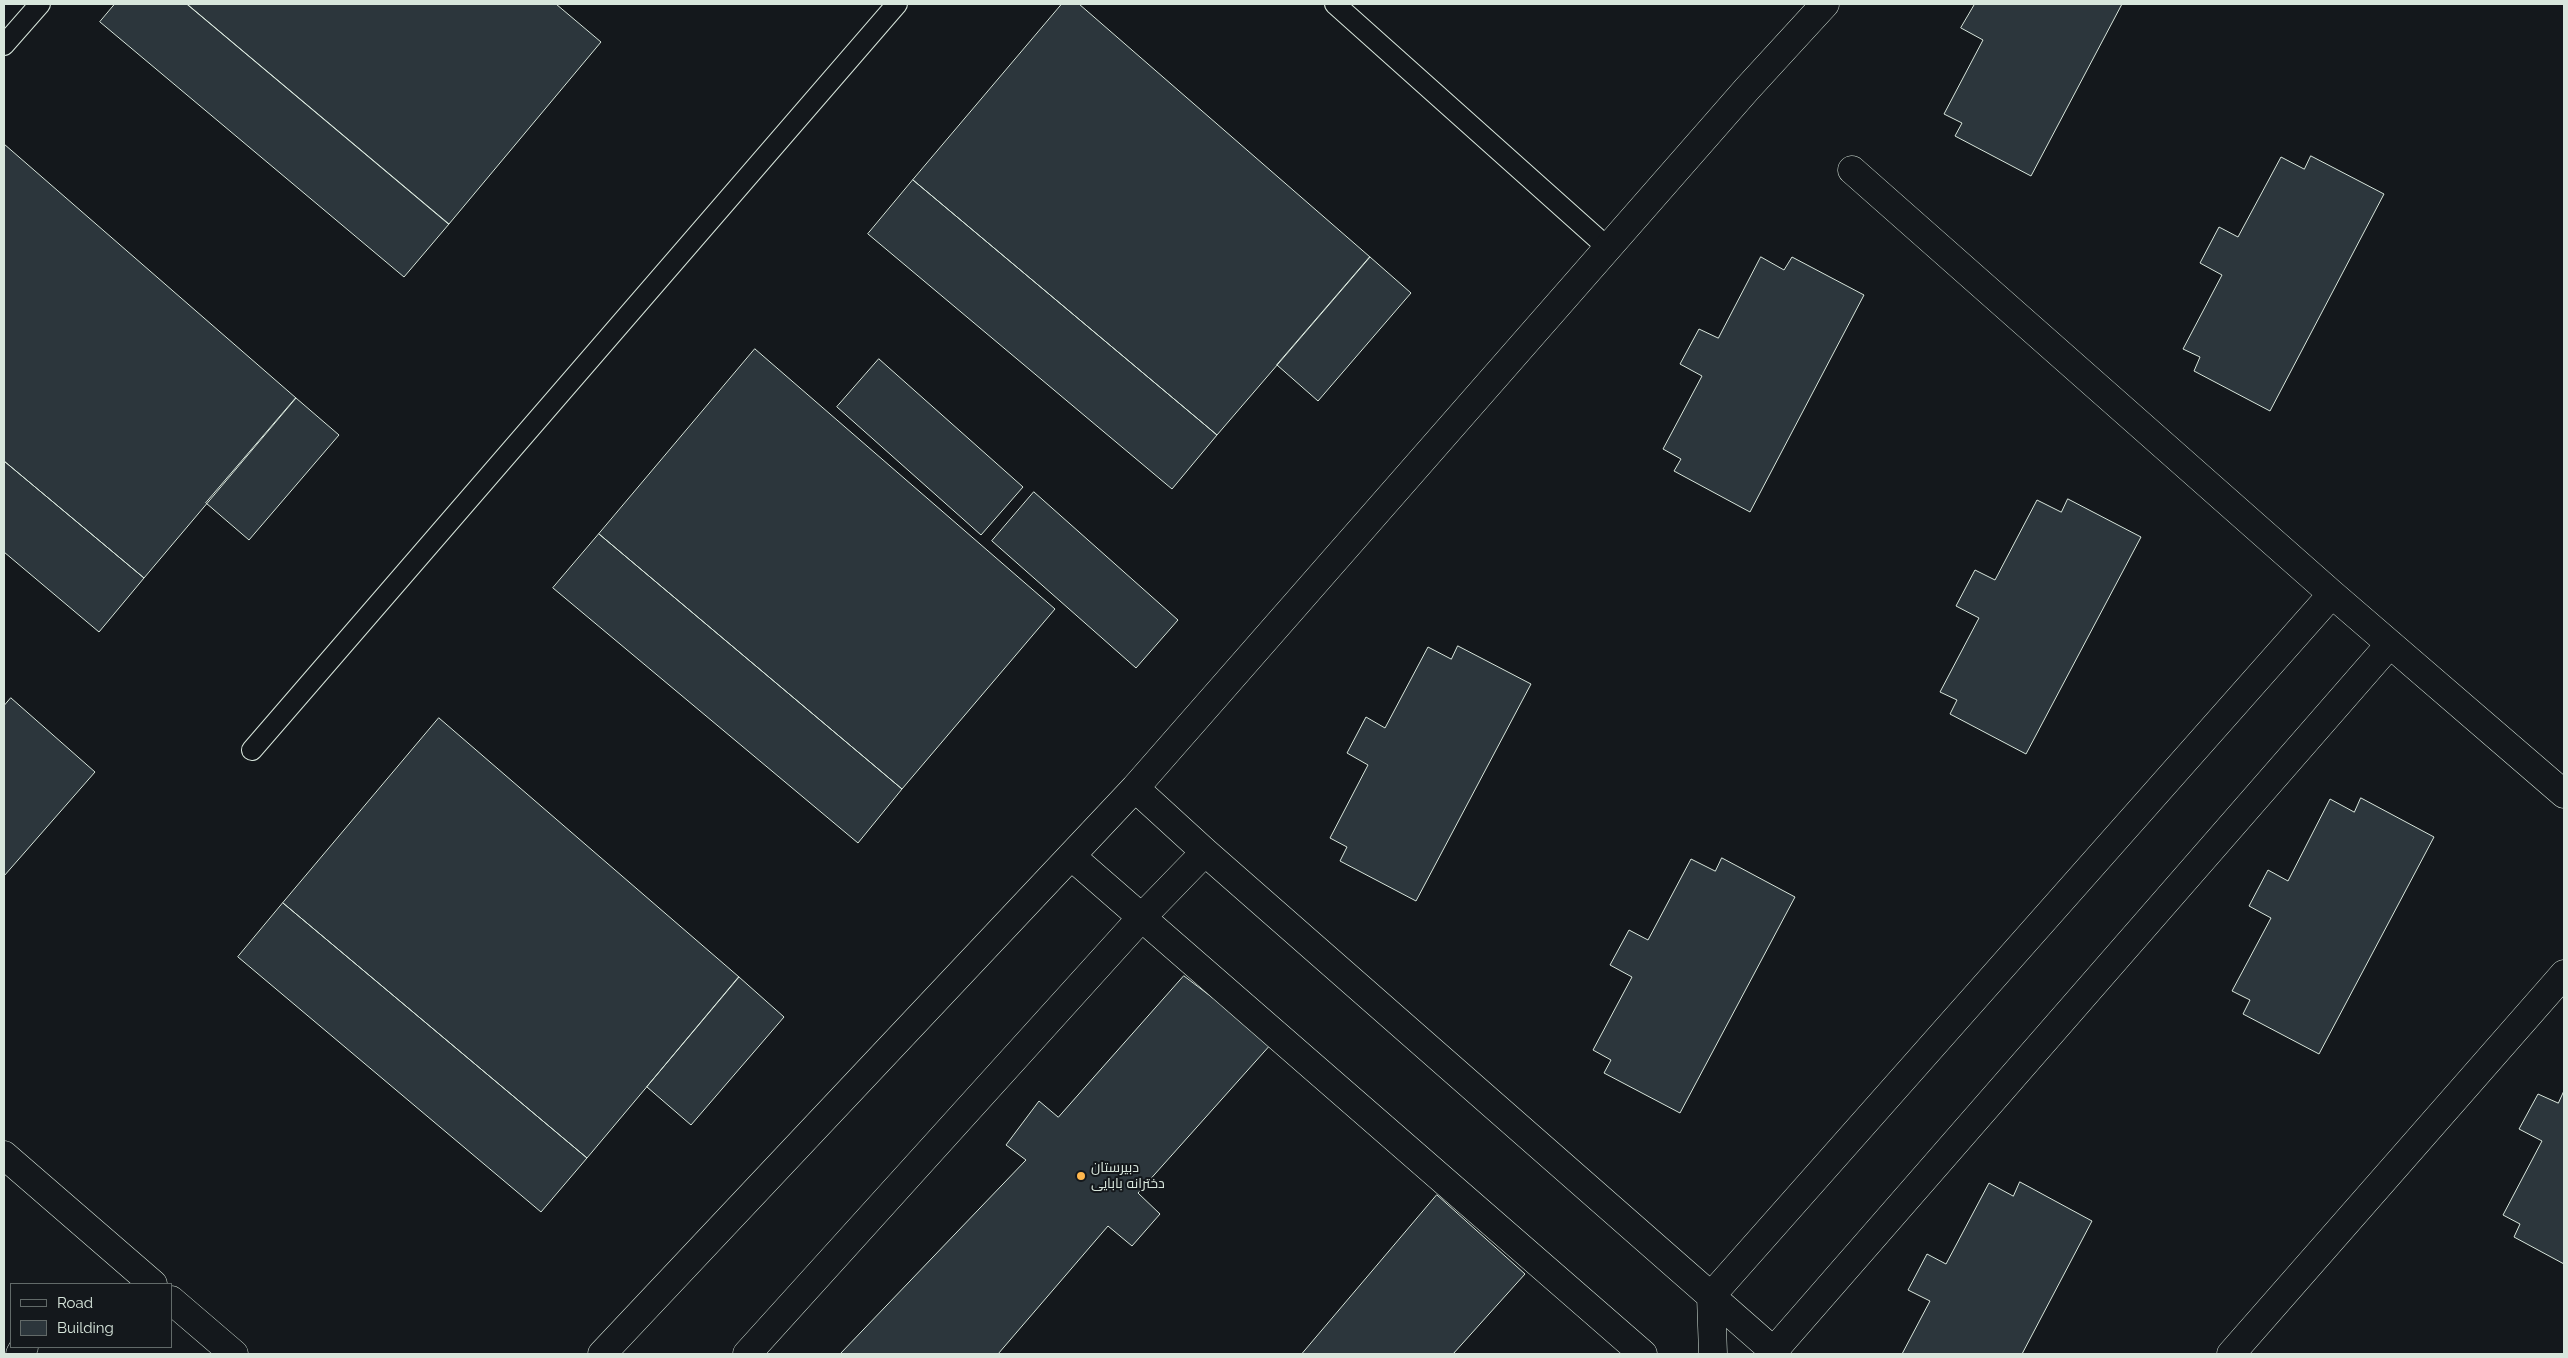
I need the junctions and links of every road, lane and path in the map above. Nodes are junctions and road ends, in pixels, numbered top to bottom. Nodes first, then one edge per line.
1 (40, 4) edge
2 (897, 4) edge
3 (1335, 4) edge
4 (1825, 4) edge
5 (4, 45) edge
6 (1852, 170) dead end
7 (1608, 248) junction
8 (2332, 594) junction
9 (2390, 644) junction
10 (252, 750) dead end
11 (1135, 788) junction
12 (2564, 794) edge
13 (1205, 852) junction
14 (1071, 856) junction
15 (1142, 917) junction
16 (2564, 974) edge
17 (4, 1155) edge
18 (152, 1283) edge
19 (1711, 1296) junction
20 (172, 1301) edge
21 (1774, 1353) edge
22 (234, 1354) edge
23 (602, 1354) edge
24 (747, 1354) edge
25 (1643, 1354) edge
26 (1713, 1354) edge
27 (2231, 1354) edge

1 - 5 lane
2 - 10 lane
3 - 7 lane
4 - 7 street
6 - 8 street
7 - 11 street
8 - 9 street
8 - 19 street
9 - 12 street
9 - 21 street
11 - 13 street
11 - 14 street
13 - 15 street
13 - 19 street
14 - 15 street
14 - 23 street
15 - 24 street
15 - 25 street
16 - 27 street
17 - 18 street
19 - 21 street
19 - 26 street
20 - 22 street

